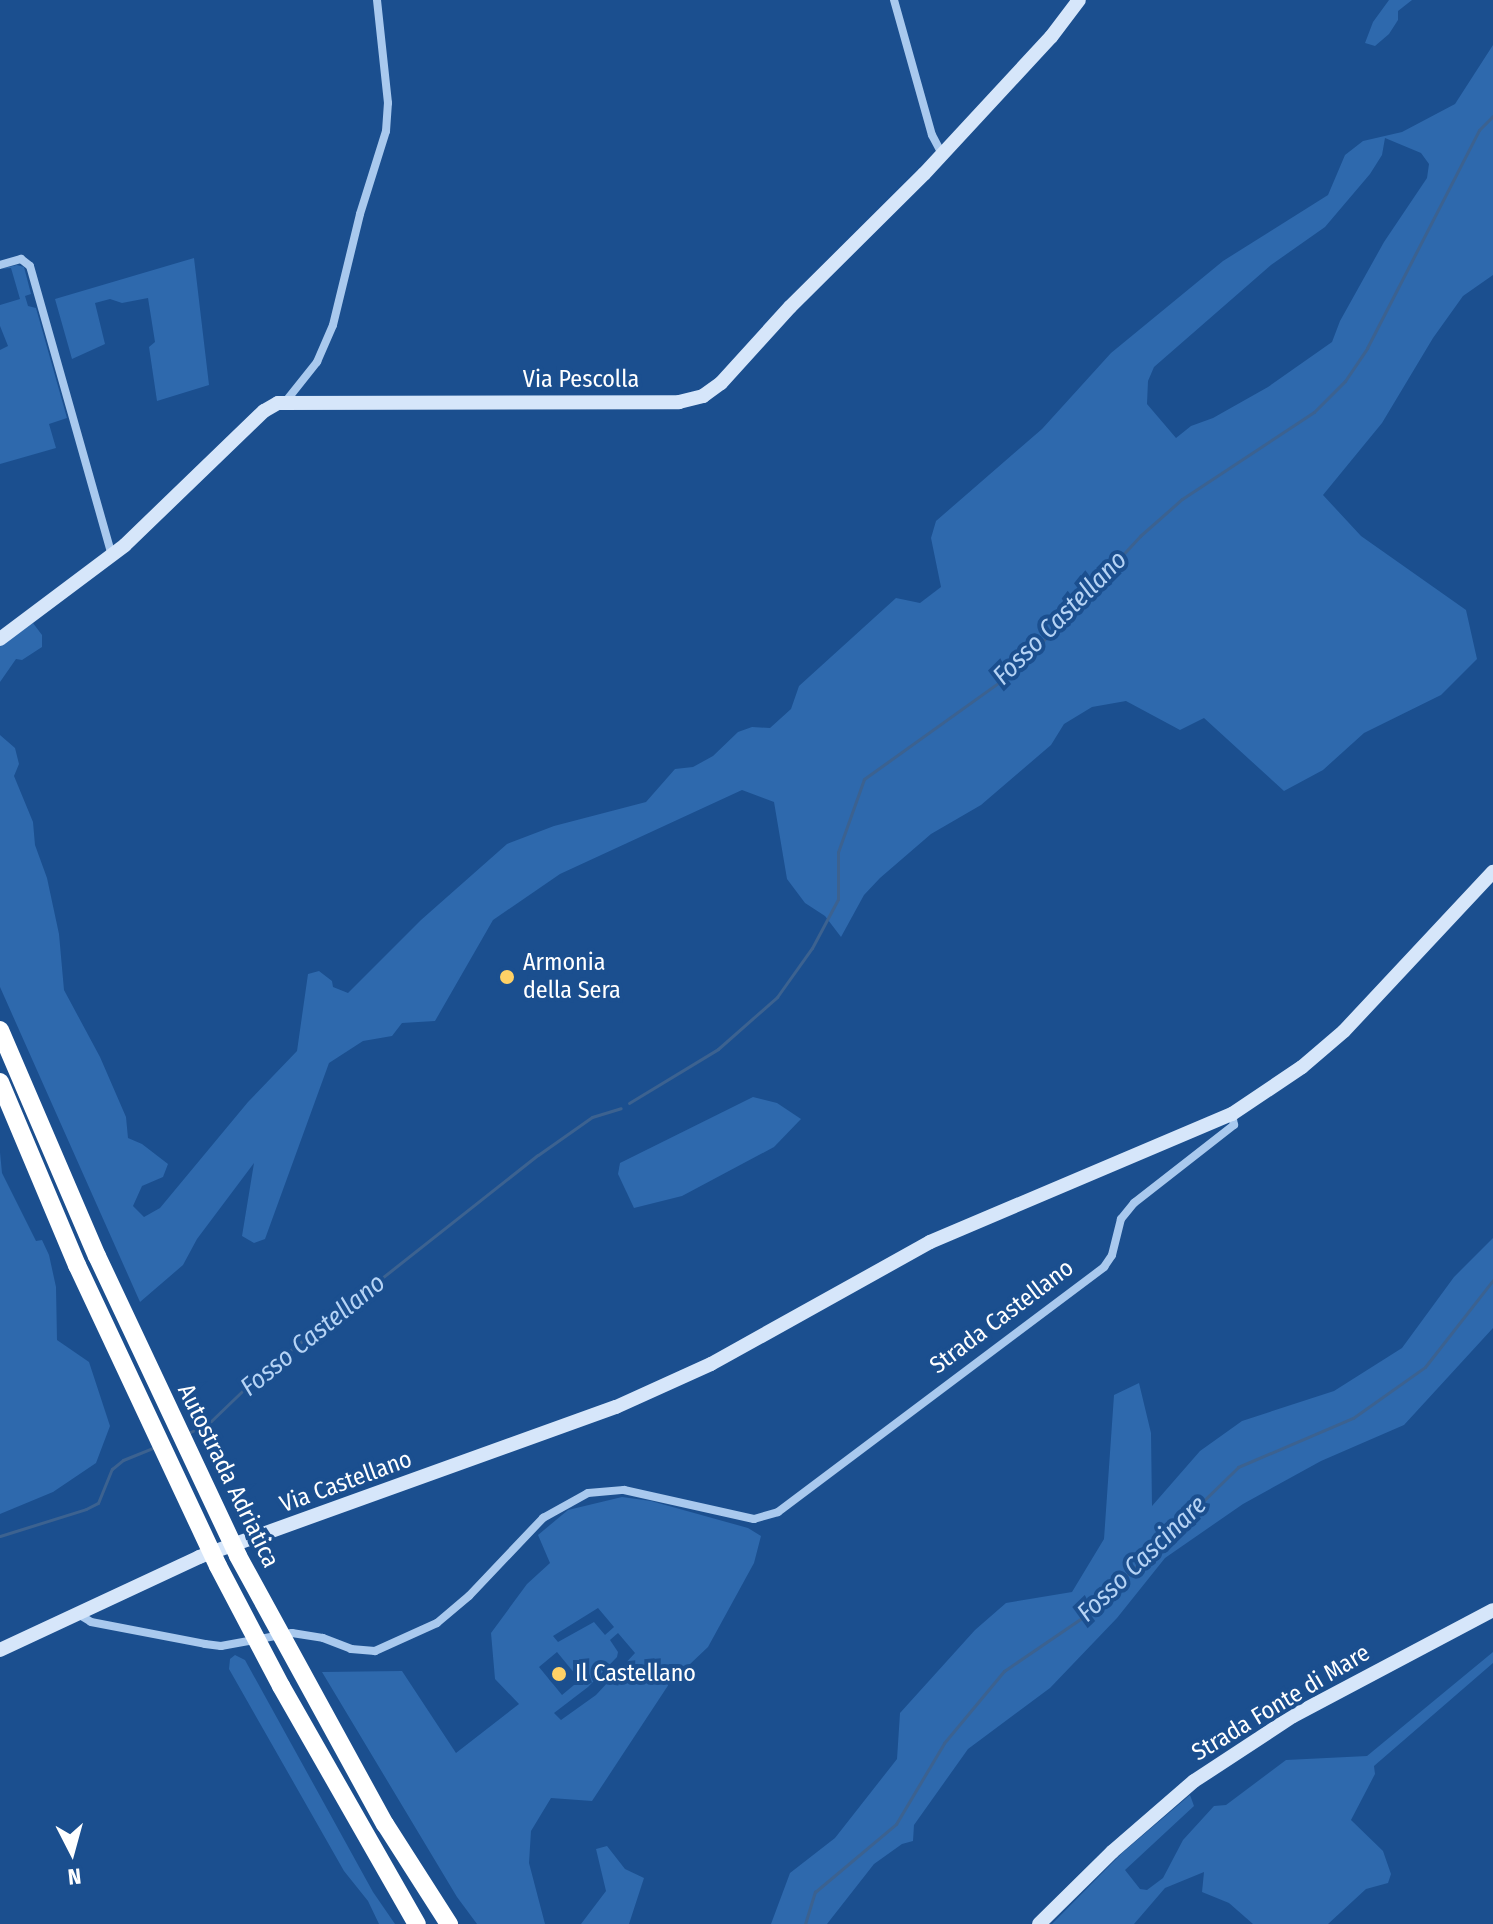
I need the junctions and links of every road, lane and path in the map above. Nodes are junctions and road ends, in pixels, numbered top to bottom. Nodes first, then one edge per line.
1 (377, 0) edge
2 (894, 0) edge
3 (1079, 0) edge
4 (942, 154) junction
5 (0, 265) edge
6 (286, 401) junction
7 (112, 555) junction
8 (0, 639) edge
9 (1493, 872) edge
10 (0, 1030) edge
11 (0, 1082) edge
12 (1232, 1114) junction
13 (711, 1364) joint
14 (1493, 1610) edge
15 (80, 1615) junction
16 (0, 1650) edge
17 (417, 1924) edge
18 (449, 1924) edge
19 (1039, 1924) edge

1 - 6 street
2 - 4 street
3 - 4 street, Via Pescolla
4 - 6 street, Via Pescolla
5 - 7 street
6 - 7 street
7 - 8 street
9 - 12 street, Strada Castellano
10 - 18 highway, Autostrada Adriatica, bridge
11 - 17 highway, Autostrada Adriatica, bridge
12 - 13 street, Strada Castellano
12 - 15 street, Strada Castellano
13 - 15 street, Via Castellano
14 - 19 street, Strada Fonte di Mare
15 - 16 street, Via Castellano

